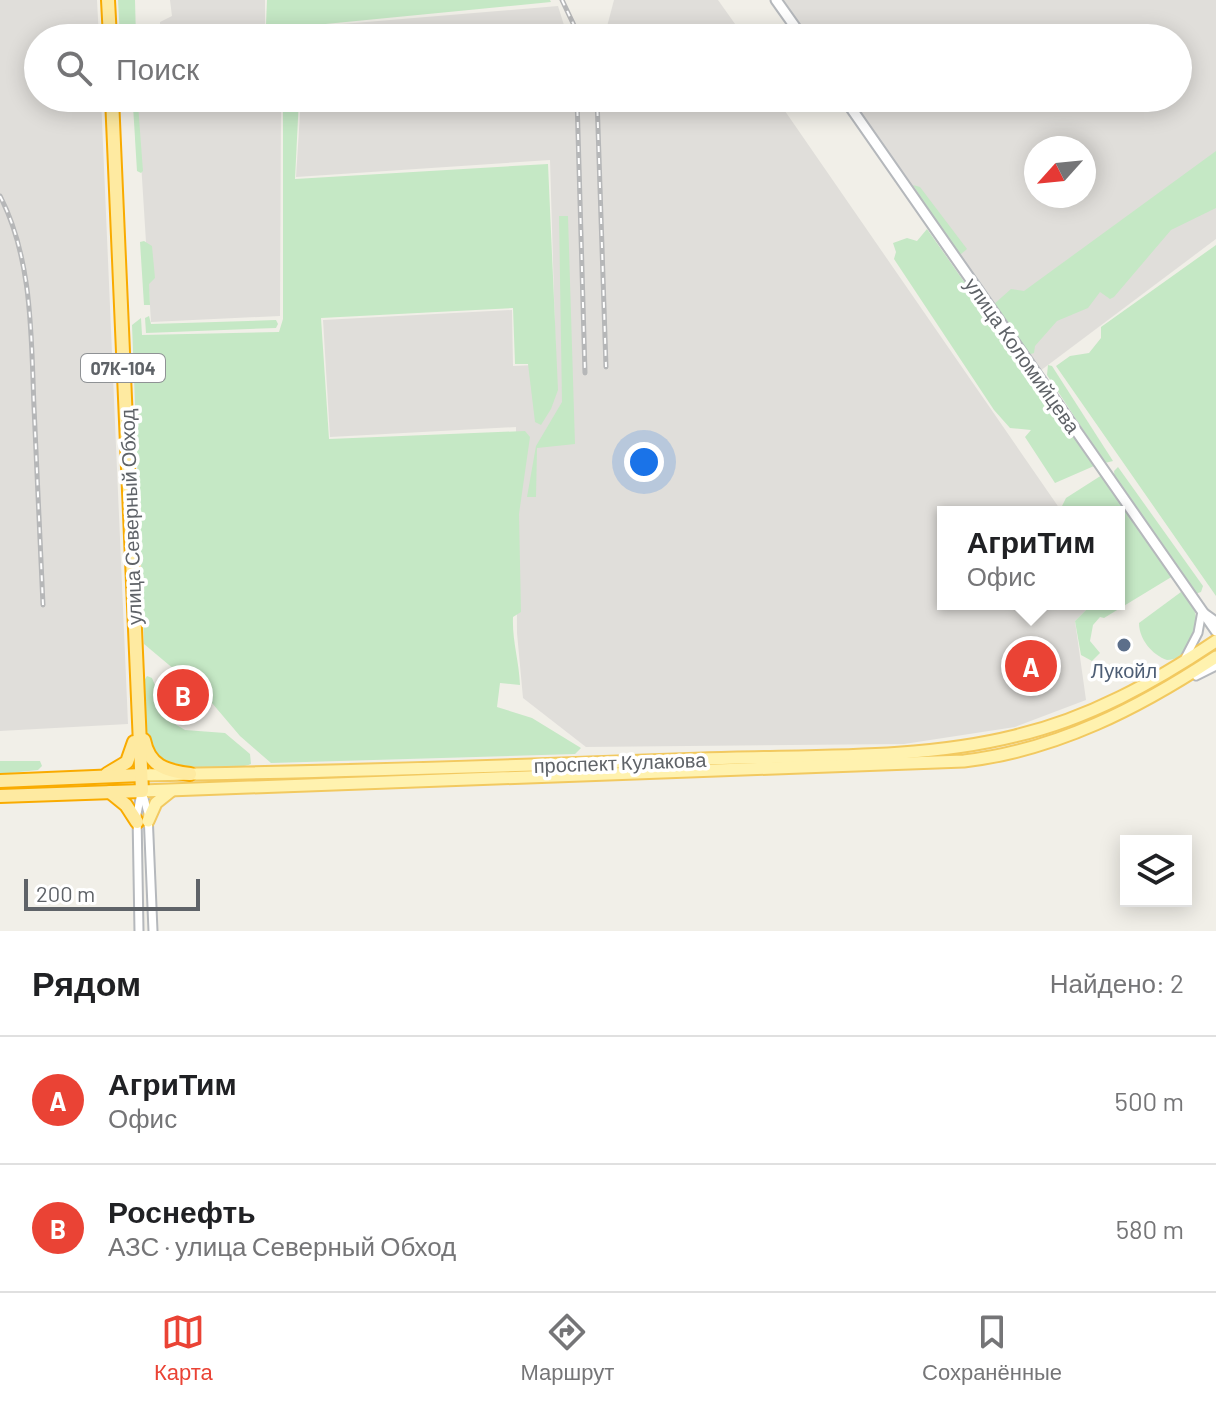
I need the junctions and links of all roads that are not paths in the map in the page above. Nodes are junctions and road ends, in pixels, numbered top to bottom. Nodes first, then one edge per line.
1 (108, 0) edge
2 (776, 0) edge
3 (109, 24) edge
4 (793, 24) edge
5 (113, 112) edge
6 (854, 112) edge
7 (1202, 611) junction
8 (1216, 621) edge
9 (1216, 631) edge
10 (1216, 641) edge
11 (1216, 657) edge
12 (1181, 664) junction
13 (1216, 666) edge
14 (1165, 690) junction
15 (138, 728) junction
16 (190, 774) junction
17 (141, 775) junction
18 (80, 778) junction
19 (0, 781) edge
20 (172, 790) junction
21 (142, 791) junction
22 (110, 792) junction
23 (0, 796) edge
24 (143, 821) junction
25 (139, 931) edge
26 (153, 931) edge

1 - 3 highway
2 - 4 street
5 - 15 highway, улица Северный Обход / 07К-104
6 - 7 street, улица Коломийцева
7 - 8 street, улица Коломийцева
7 - 9 street, улица Коломийцева
7 - 12 street
10 - 12 main road, проспект Кулакова
11 - 14 main road, проспект Кулакова
12 - 16 main road, проспект Кулакова
13 - 14 street
14 - 20 main road, проспект Кулакова
15 - 16 highway
15 - 17 highway, улица Северный Обход / 07К-104
15 - 18 highway
16 - 17 main road, проспект Кулакова
17 - 18 highway, проспект Кулакова
17 - 21 highway, улица Северный Обход
18 - 19 highway, проспект Кулакова
20 - 21 main road, проспект Кулакова
20 - 24 main road
21 - 22 highway, проспект Кулакова
21 - 24 street
22 - 23 highway, проспект Кулакова
22 - 24 highway
24 - 25 street
24 - 26 street

